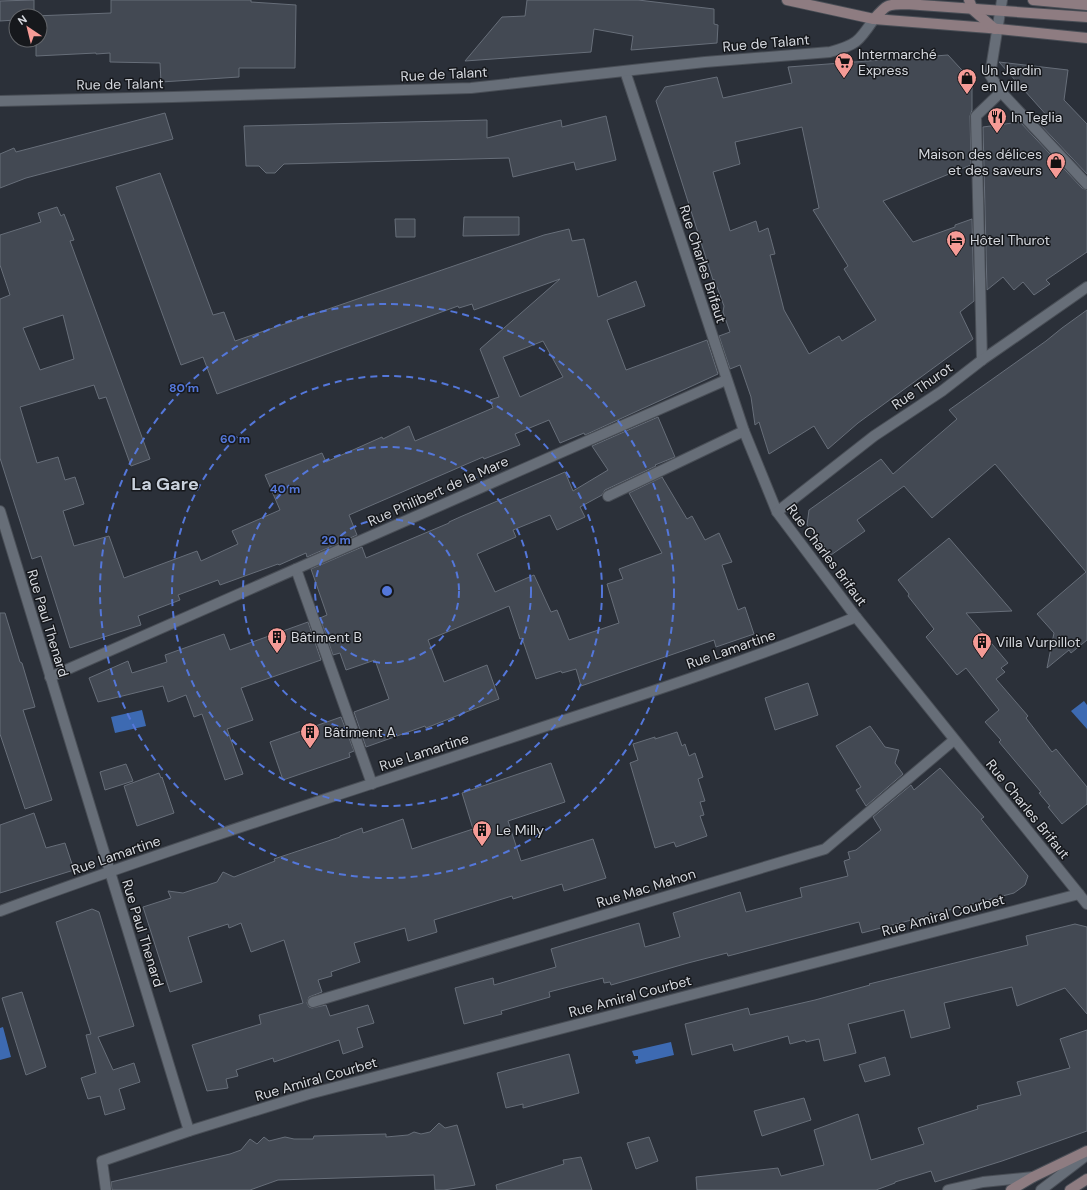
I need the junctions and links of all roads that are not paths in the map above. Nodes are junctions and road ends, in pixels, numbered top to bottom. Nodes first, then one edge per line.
1 (787, 0) edge
2 (927, 0) edge
3 (969, 0) edge
4 (1002, 0) edge
5 (1033, 0) edge
6 (1058, 1) edge
7 (906, 4) junction
8 (1087, 5) edge
9 (973, 10) junction
10 (1000, 12) junction
11 (1087, 17) edge
12 (874, 19) junction
13 (996, 30) junction
14 (1087, 38) edge
15 (625, 71) junction
16 (1001, 92) junction
17 (0, 101) edge
18 (1087, 184) edge
19 (1087, 287) edge
20 (982, 360) junction
21 (726, 380) junction
22 (744, 431) junction
23 (608, 496) dead end
24 (0, 511) edge
25 (777, 512) junction
26 (296, 569) junction
27 (856, 617) junction
28 (50, 677) junction
29 (954, 740) junction
30 (372, 784) junction
31 (109, 871) junction
32 (1079, 894) junction
33 (1087, 904) edge
34 (0, 911) edge
35 (313, 1002) dead end
36 (189, 1131) junction
37 (1087, 1151) edge
38 (1087, 1155) edge
39 (1033, 1177) junction
40 (1087, 1179) edge
41 (952, 1189) edge
42 (106, 1190) edge
43 (1011, 1190) edge
44 (1041, 1190) edge
45 (1070, 1190) edge

1 - 12 main road
2 - 7 main road
3 - 9 main road
4 - 10 street
5 - 6 main road
6 - 8 main road
7 - 9 main road
7 - 12 main road
9 - 10 main road
9 - 13 main road
10 - 11 main road
10 - 13 street
12 - 13 main road
12 - 15 street, Rue de Talant
13 - 14 main road
13 - 16 street
15 - 17 street, Rue de Talant
15 - 21 street, Rue Charles Brifaut
16 - 18 street
16 - 20 street
19 - 20 street, Rue Thurot
20 - 25 street, Rue Thurot
21 - 22 street, Rue Charles Brifaut
21 - 26 street, Rue Philibert de la Mare
22 - 23 street
22 - 25 street, Rue Charles Brifaut
24 - 28 street, Rue Paul Thenard
25 - 27 street, Rue Charles Brifaut
26 - 28 street, Rue Philibert de la Mare
26 - 30 street
27 - 29 street, Rue Charles Brifaut
27 - 30 street, Rue Lamartine
28 - 31 street, Rue Paul Thenard
29 - 32 street, Rue Charles Brifaut
29 - 35 street, Rue Mac Mahon
30 - 31 street, Rue Lamartine
31 - 34 street, Rue Lamartine
31 - 36 street, Rue Paul Thenard
32 - 33 street, Rue Charles Brifaut
32 - 36 street, Rue Amiral Courbet
36 - 42 street
37 - 39 main road
38 - 44 street
39 - 41 street
39 - 43 main road
40 - 45 main road

